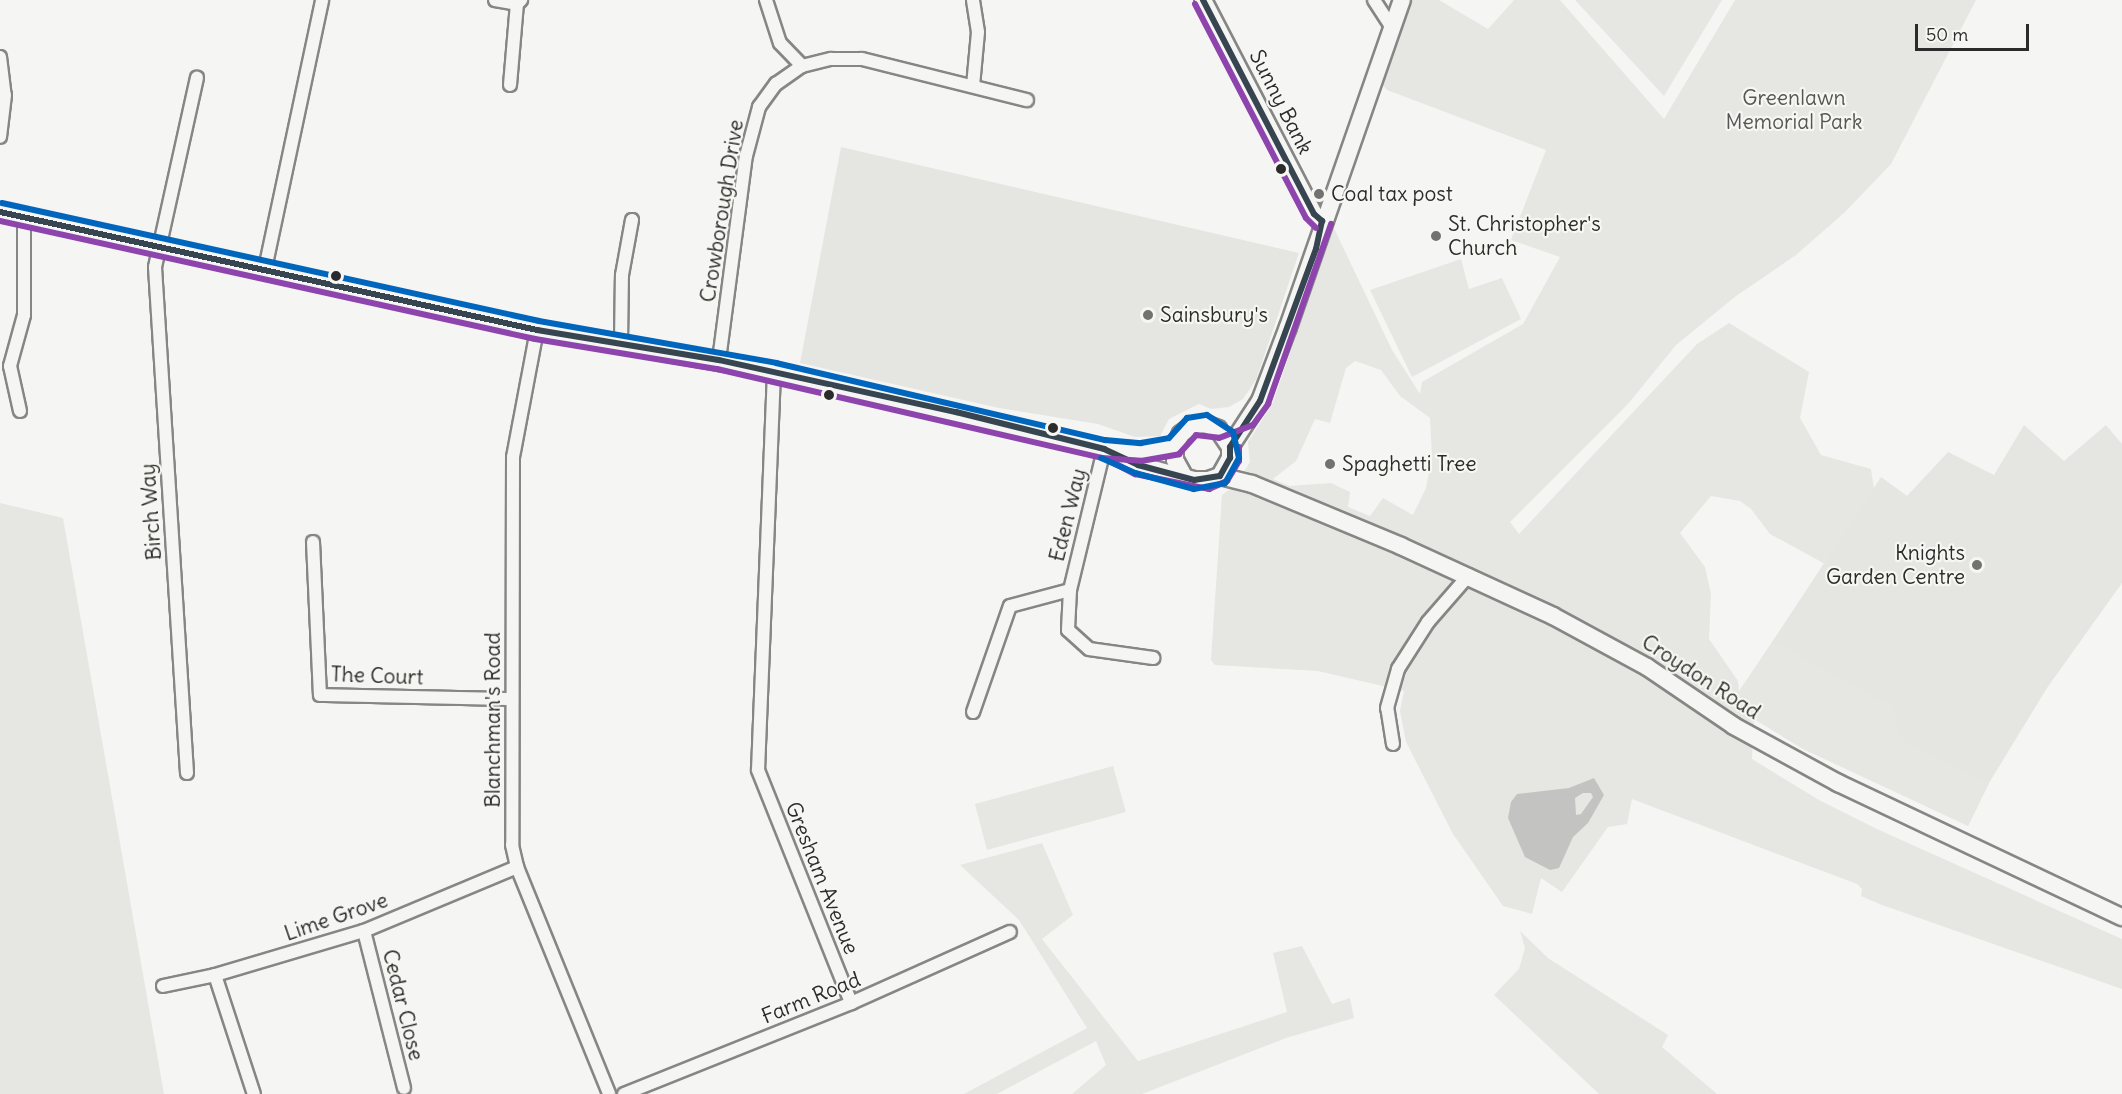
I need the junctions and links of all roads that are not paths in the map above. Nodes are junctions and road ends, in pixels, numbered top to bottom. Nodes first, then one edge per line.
1 (322, 0) edge
2 (495, 0) edge
3 (766, 0) edge
4 (973, 0) edge
5 (1203, 0) edge
6 (1374, 0) edge
7 (1402, 0) edge
8 (519, 2) edge
9 (1392, 28) junction
10 (0, 57) edge
11 (802, 66) junction
12 (197, 78) dead end
13 (510, 85) dead end
14 (973, 86) junction
15 (1027, 100) dead end
16 (0, 137) edge
17 (0, 212) edge
18 (24, 217) junction
19 (632, 220) dead end
20 (1322, 221) junction
21 (160, 249) junction
22 (265, 270) junction
23 (537, 330) junction
24 (621, 343) junction
25 (719, 360) junction
26 (774, 372) junction
27 (20, 411) dead end
28 (1246, 420) junction
29 (1218, 429) junction
30 (1175, 446) junction
31 (1104, 449) junction
32 (1230, 452) junction
33 (1184, 476) junction
34 (1220, 476) junction
35 (1252, 484) junction
36 (313, 542) dead end
37 (1469, 575) junction
38 (1070, 590) junction
39 (1153, 658) dead end
40 (512, 699) junction
41 (973, 712) dead end
42 (1393, 744) dead end
43 (187, 773) dead end
44 (517, 867) junction
45 (2122, 917) edge
46 (364, 931) junction
47 (1010, 932) dead end
48 (214, 975) junction
49 (163, 986) dead end
50 (851, 1003) junction
51 (404, 1088) dead end
52 (254, 1094) edge
53 (609, 1094) edge
54 (624, 1094) edge

1 - 22 street
2 - 8 street
3 - 11 street
4 - 14 street
5 - 20 main road, Sunny Bank
6 - 9 street
7 - 9 main road
8 - 13 street
9 - 20 main road
10 - 16 street
11 - 14 street, Crowborough Drive
11 - 25 street, Crowborough Drive
12 - 21 street, Birch Way
14 - 15 street, Crowborough Drive
17 - 18 main road
18 - 21 main road
18 - 27 street
19 - 24 street
20 - 28 main road
21 - 22 main road
21 - 43 street, Birch Way
22 - 23 main road
23 - 24 main road
23 - 40 street, Blanchman's Road
24 - 25 main road
25 - 26 main road
26 - 31 main road
26 - 50 street, Gresham Avenue
28 - 29 main road
28 - 32 main road
29 - 30 main road
29 - 32 main road
30 - 31 main road
30 - 33 main road
31 - 33 main road
31 - 38 street, Eden Way
32 - 34 main road
32 - 35 main road, Croydon Road
33 - 34 main road
34 - 35 main road, Croydon Road
35 - 37 main road, Croydon Road
36 - 40 street, The Court
37 - 42 street
37 - 45 main road, Croydon Road
38 - 39 street, Eden Way
38 - 41 street, Eden Way
40 - 44 street, Blanchman's Road
44 - 46 street, Lime Grove
44 - 53 street, Blanchman's Road
46 - 48 street, Lime Grove
46 - 51 street, Cedar Close
47 - 50 street, Farm Road
48 - 49 street, Lime Grove
48 - 52 street
50 - 54 street, Farm Road

